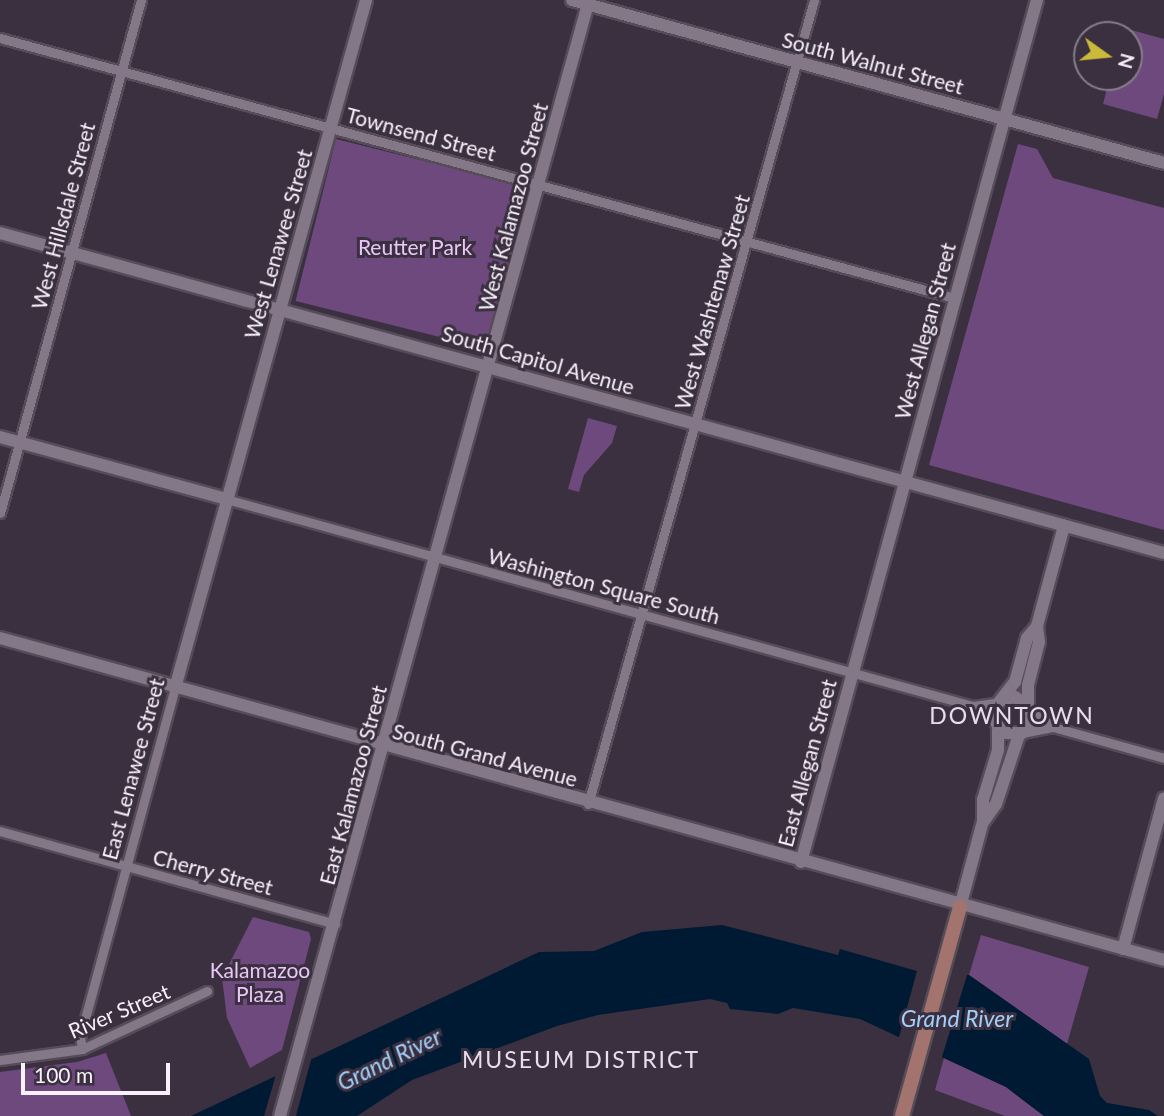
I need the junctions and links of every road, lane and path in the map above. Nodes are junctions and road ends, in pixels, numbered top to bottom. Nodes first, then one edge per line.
1 (141, 0) edge
2 (366, 0) edge
3 (572, 0) edge
4 (814, 0) edge
5 (1037, 0) edge
6 (588, 2) edge
7 (0, 37) edge
8 (797, 62) junction
9 (121, 71) junction
10 (1004, 119) junction
11 (330, 128) junction
12 (1164, 163) edge
13 (539, 184) junction
14 (0, 233) edge
15 (747, 241) junction
16 (71, 253) junction
17 (954, 298) junction
18 (280, 309) junction
19 (489, 366) junction
20 (696, 425) junction
21 (0, 437) edge
22 (19, 442) junction
23 (903, 483) junction
24 (226, 499) junction
25 (0, 513) edge
26 (1064, 526) junction
27 (1164, 553) edge
28 (436, 558) junction
29 (643, 614) junction
30 (1037, 626) junction
31 (0, 638) edge
32 (406, 667) joint
33 (851, 673) junction
34 (175, 688) junction
35 (1001, 701) junction
36 (973, 706) junction
37 (1029, 707) junction
38 (996, 726) junction
39 (1054, 727) junction
40 (1020, 734) junction
41 (384, 747) junction
42 (1164, 758) edge
43 (1164, 798) edge
44 (588, 803) junction
45 (984, 821) junction
46 (0, 831) edge
47 (801, 862) junction
48 (126, 866) junction
49 (960, 906) junction
50 (335, 924) junction
51 (1122, 949) junction
52 (1164, 960) edge
53 (207, 991) dead end
54 (82, 1049) junction
55 (0, 1060) edge
56 (280, 1116) edge
57 (902, 1116) edge

1 - 9 street, West Hillsdale Street
2 - 11 street, West Lenawee Street
3 - 6 street, South Walnut Street
4 - 8 street, West Washtenaw Street
5 - 10 street, West Allegan Street
6 - 8 street, South Walnut Street
6 - 13 street, West Kalamazoo Street
7 - 9 street, Townsend Street
8 - 10 street, South Walnut Street
8 - 15 street, West Washtenaw Street
9 - 11 street, Townsend Street
9 - 16 street, West Hillsdale Street
10 - 12 street, South Walnut Street
10 - 17 street, West Allegan Street
11 - 13 street, Townsend Street
11 - 18 street, West Lenawee Street
13 - 15 street, Townsend Street
13 - 19 street, West Kalamazoo Street
14 - 16 street, South Capitol Avenue
15 - 17 street, Townsend Street
15 - 20 street, West Washtenaw Street
16 - 18 street, South Capitol Avenue
16 - 22 street, West Hillsdale Street
17 - 23 street, West Allegan Street
18 - 19 street, South Capitol Avenue
18 - 24 street, West Lenawee Street
19 - 20 street, South Capitol Avenue
19 - 28 street, West Kalamazoo Street
20 - 23 street, South Capitol Avenue
20 - 29 street, West Washtenaw Street
21 - 22 street
22 - 24 street
22 - 25 street, West Hillsdale Street
23 - 26 street, South Capitol Avenue
23 - 33 street, West Allegan Street
24 - 28 street, Washington Square South
24 - 34 street, East Lenawee Street
26 - 27 street, South Capitol Avenue
26 - 30 street
28 - 29 street, Washington Square South
28 - 32 street, West Kalamazoo Street
29 - 33 street, Washington Square South
29 - 44 street, West Washtenaw Street
30 - 35 street
30 - 37 street
31 - 34 street, South Grand Avenue
32 - 41 street, East Kalamazoo Street
33 - 36 street, Washington Square South
33 - 47 street, East Allegan Street
34 - 41 street, South Grand Avenue
34 - 48 street, East Lenawee Street
35 - 36 street, Washington Square South
35 - 37 street
35 - 38 street
36 - 38 street, Washington Square South
37 - 39 street
37 - 40 street
38 - 40 street
38 - 45 street
39 - 40 street
39 - 42 street
40 - 45 street
41 - 44 street, South Grand Avenue
41 - 50 street, East Kalamazoo Street
43 - 51 street
44 - 47 street, South Grand Avenue
45 - 49 street
46 - 48 street, Cherry Street
47 - 49 street, South Grand Avenue
48 - 50 street, Cherry Street
48 - 54 street, East Lenawee Street
49 - 51 street, South Grand Avenue
49 - 57 main road
50 - 56 street, East Kalamazoo Street
51 - 52 street, South Grand Avenue
53 - 54 street, River Street
54 - 55 street, River Street

